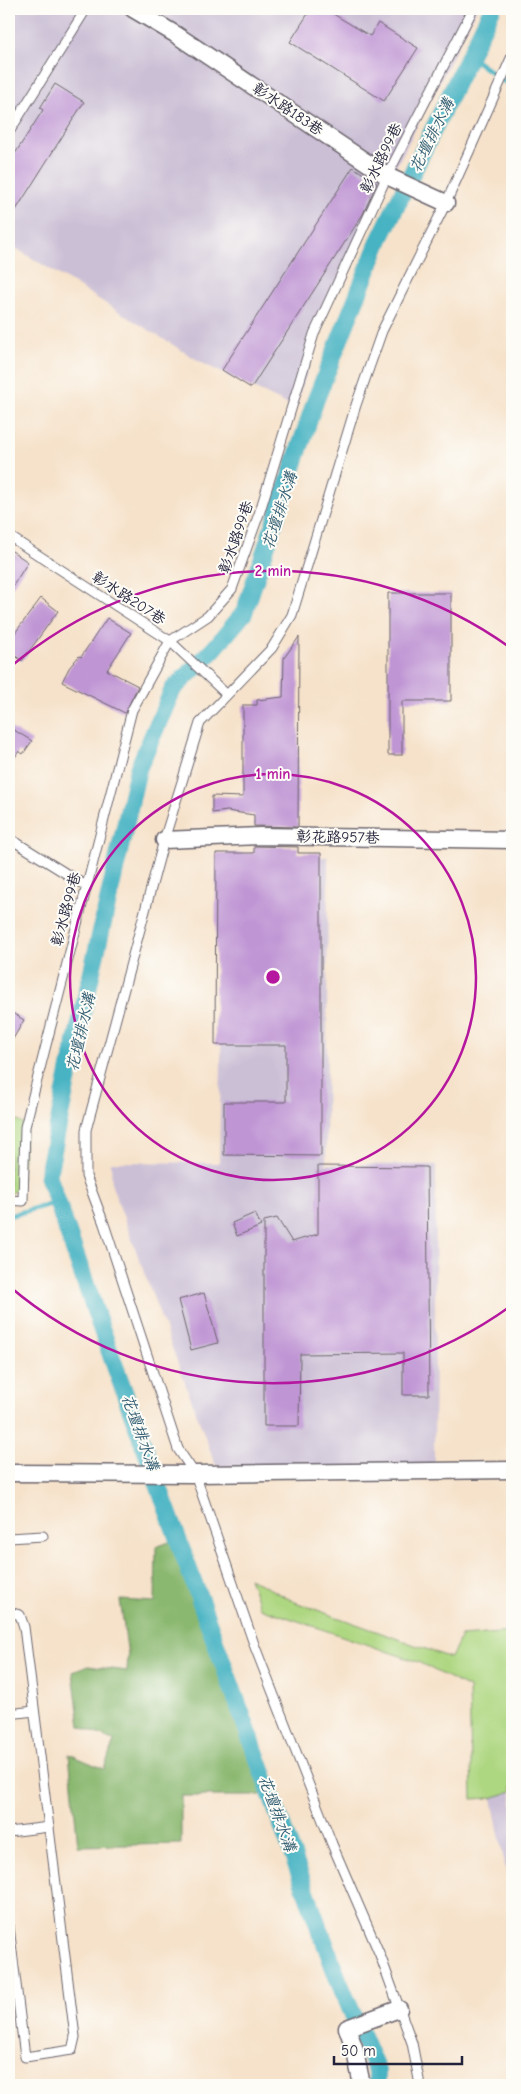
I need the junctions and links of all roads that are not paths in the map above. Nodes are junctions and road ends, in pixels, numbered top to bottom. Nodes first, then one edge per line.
1 (86, 9) edge
2 (133, 9) edge
3 (473, 9) edge
4 (512, 56) edge
5 (9, 132) edge
6 (388, 176) junction
7 (443, 202) junction
8 (9, 536) edge
9 (170, 641) junction
10 (226, 694) junction
11 (9, 838) edge
12 (164, 840) junction
13 (512, 840) edge
14 (86, 886) junction
15 (9, 1200) edge
16 (512, 1470) edge
17 (9, 1473) edge
18 (194, 1474) junction
19 (44, 1536) dead end
20 (9, 1538) edge
21 (9, 1612) edge
22 (34, 1711) junction
23 (9, 1714) edge
24 (49, 1827) junction
25 (9, 1832) edge
26 (9, 1927) edge
27 (399, 2009) junction
28 (362, 2085) edge
29 (420, 2085) edge

1 - 5 lane
2 - 6 street, 彰水路183巷
3 - 6 lane, 彰水路99巷
4 - 7 lane
6 - 7 street, 彰水路183巷
6 - 9 lane, 彰水路99巷
7 - 10 lane
8 - 9 lane, 彰水路207巷
9 - 10 lane, 彰水路207巷
9 - 14 lane, 彰水路99巷
10 - 12 lane
11 - 14 lane
12 - 13 street, 彰花路957巷
12 - 18 lane
14 - 15 lane, 彰水路99巷
16 - 18 street
17 - 18 street
18 - 27 lane
19 - 20 lane
21 - 22 lane
22 - 23 lane
22 - 24 lane
24 - 25 lane
24 - 26 lane
27 - 28 street
27 - 29 lane

